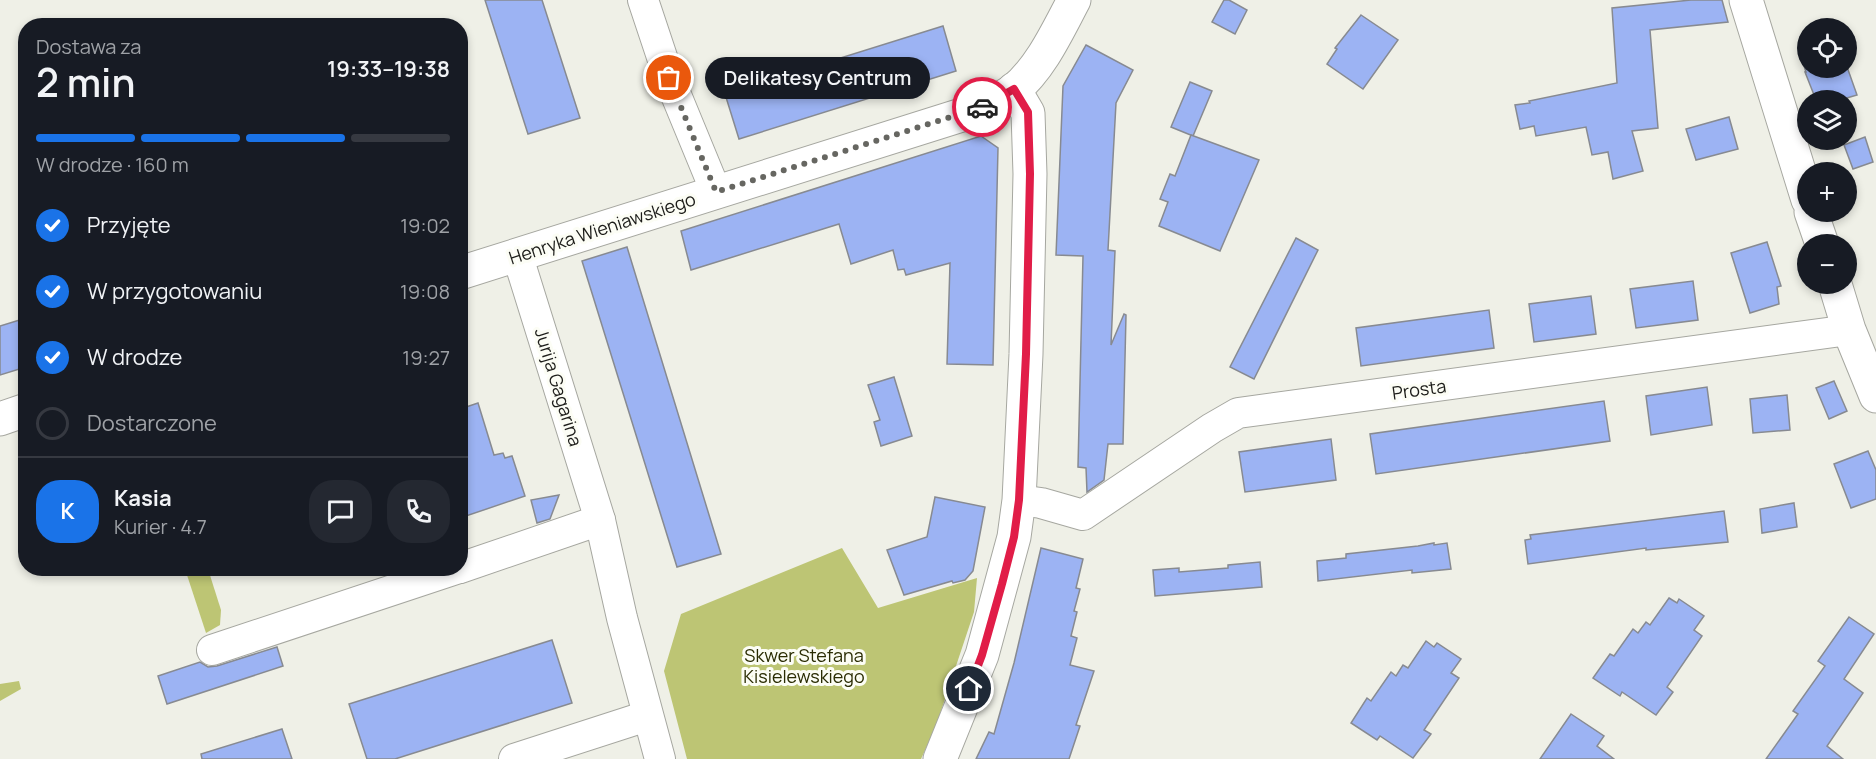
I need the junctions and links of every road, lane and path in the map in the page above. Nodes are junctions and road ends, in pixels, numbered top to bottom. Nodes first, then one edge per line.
1 (644, 0) edge
2 (1074, 0) edge
3 (1746, 0) edge
4 (1014, 89) junction
5 (1797, 165) edge
6 (716, 192) junction
7 (517, 255) junction
8 (468, 270) edge
9 (1837, 294) edge
10 (1850, 330) junction
11 (1876, 396) edge
12 (18, 412) edge
13 (0, 418) edge
14 (1019, 500) junction
15 (600, 520) junction
16 (468, 565) edge
17 (436, 576) edge
18 (212, 650) dead end
19 (647, 716) junction
20 (514, 759) edge
21 (660, 759) edge
22 (940, 759) edge

1 - 6 street
2 - 4 main road, Henryka Wieniawskiego
3 - 5 main road
4 - 6 main road, Henryka Wieniawskiego
4 - 14 main road
6 - 7 main road, Henryka Wieniawskiego
7 - 8 main road, Henryka Wieniawskiego
7 - 15 street, Jurija Gagarina
9 - 10 main road
10 - 11 main road
10 - 14 street, Prosta
12 - 13 main road
14 - 22 main road
15 - 16 street
15 - 19 street, Jurija Gagarina
17 - 18 street
19 - 20 street
19 - 21 street, Jurija Gagarina

